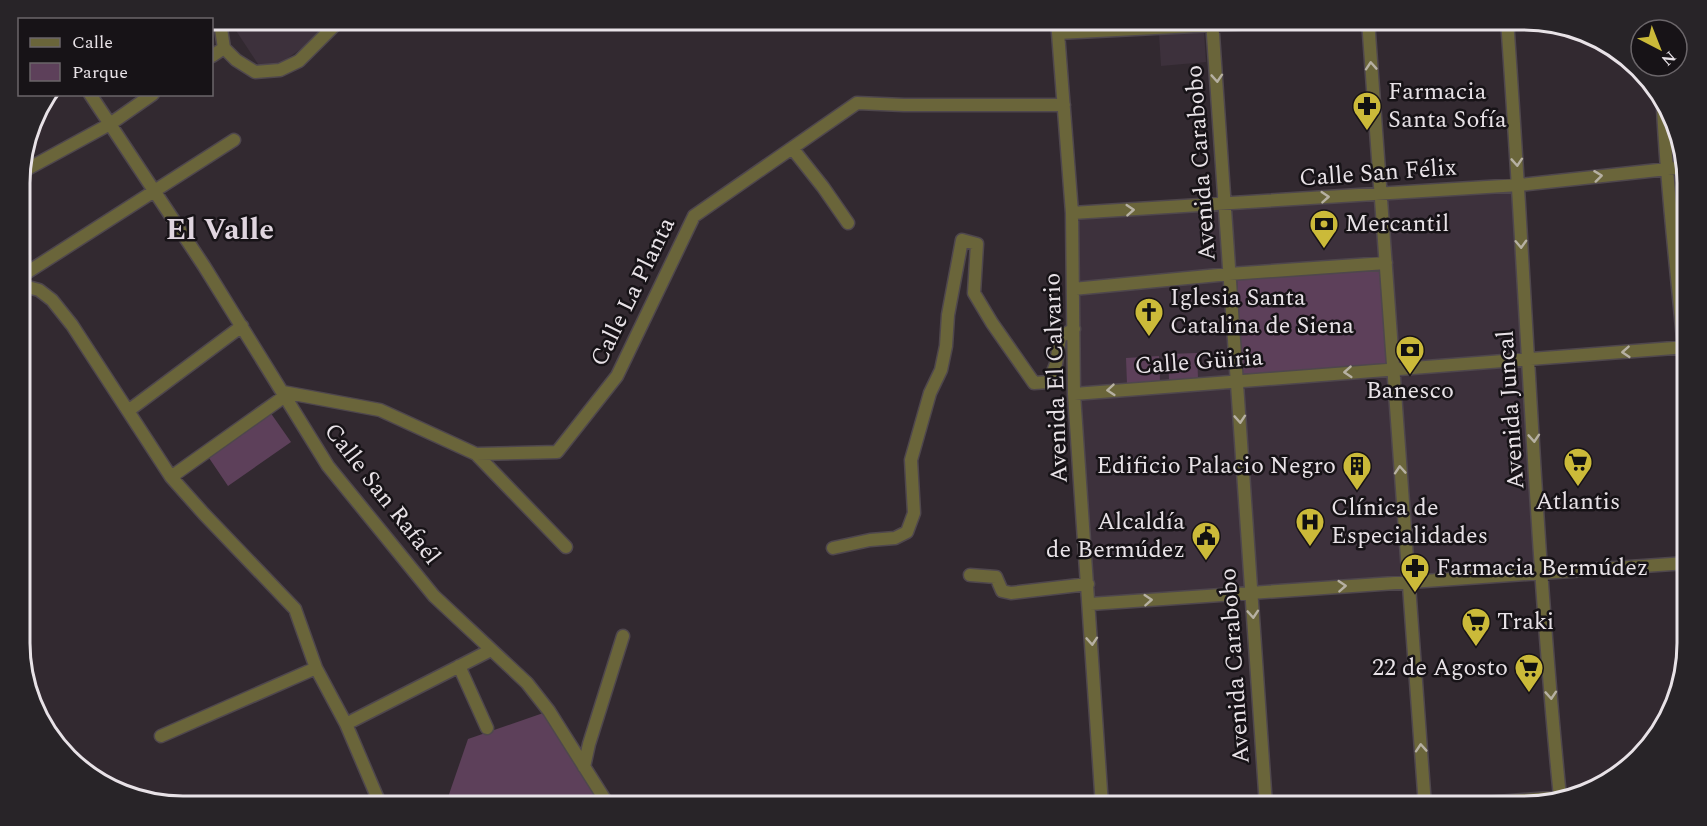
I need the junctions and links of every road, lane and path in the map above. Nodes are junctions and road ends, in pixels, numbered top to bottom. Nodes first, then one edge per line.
1 (221, 30) edge
2 (330, 30) edge
3 (1058, 30) edge
4 (1100, 30) edge
5 (1214, 30) edge
6 (1369, 30) edge
7 (1508, 30) edge
8 (1058, 33) junction
9 (224, 48) junction
10 (213, 55) edge
11 (91, 96) edge
12 (150, 96) edge
13 (1064, 105) junction
14 (1664, 123) edge
15 (110, 124) junction
16 (234, 140) dead end
17 (792, 148) junction
18 (31, 167) edge
19 (1676, 167) edge
20 (1666, 168) junction
21 (1519, 185) junction
22 (154, 190) junction
23 (1381, 194) junction
24 (1226, 204) junction
25 (1072, 213) junction
26 (848, 223) dead end
27 (1386, 263) junction
28 (30, 271) edge
29 (1677, 272) edge
30 (1228, 274) junction
31 (30, 288) edge
32 (1073, 289) junction
33 (242, 326) junction
34 (1074, 329) junction
35 (1677, 348) edge
36 (1528, 359) junction
37 (1393, 368) junction
38 (1237, 381) junction
39 (284, 394) junction
40 (1074, 394) junction
41 (128, 411) junction
42 (476, 454) junction
43 (171, 477) junction
44 (566, 547) dead end
45 (833, 548) dead end
46 (1677, 564) edge
47 (1542, 574) junction
48 (970, 575) dead end
49 (1409, 581) junction
50 (1088, 584) junction
51 (1252, 592) junction
52 (1090, 604) junction
53 (622, 636) dead end
54 (491, 650) junction
55 (459, 666) junction
56 (316, 668) junction
57 (346, 724) junction
58 (487, 728) dead end
59 (161, 736) dead end
60 (584, 767) junction
61 (1560, 791) edge
62 (377, 796) edge
63 (603, 796) edge
64 (1101, 796) edge
65 (1265, 796) edge
66 (1424, 796) edge

1 - 9 street
2 - 9 street
3 - 8 street, Avenida El Calvario
4 - 8 street
5 -> 24 street, Avenida Carabobo
23 -> 6 street
7 -> 21 street, Avenida Juncal
8 - 13 street, Avenida El Calvario
9 - 10 street
11 - 15 street, Calle San Rafaél
12 - 15 street
13 - 17 street, Calle La Planta
13 - 25 street, Avenida El Calvario
14 - 20 street
15 - 18 street
15 - 22 street, Calle San Rafaél
16 - 22 street
17 - 26 street
17 - 42 street, Calle La Planta
19 - 20 street, Calle San Félix
21 -> 20 street, Calle San Félix
20 - 29 street
21 - 23 street, Calle San Félix
21 -> 36 street, Avenida Juncal
22 - 28 street
22 - 33 street, Calle San Rafaél
24 -> 23 street, Calle San Félix
23 - 27 street
25 -> 24 street, Calle San Félix
24 - 30 street, Avenida Carabobo
25 - 32 street, Avenida El Calvario
27 - 30 street
27 - 37 street
30 - 32 street
30 - 38 street, Avenida Carabobo
31 - 41 street
32 - 34 street, Avenida El Calvario
33 - 39 street, Calle San Rafaél
33 - 41 street
34 - 40 street, Avenida El Calvario
34 - 45 street
35 -> 36 street, Calle Güiria
36 - 37 street, Calle Güiria
36 -> 47 street, Avenida Juncal
37 -> 38 street, Calle Güiria
49 -> 37 street
38 -> 40 street, Calle Güiria
38 -> 51 street, Avenida Carabobo
39 - 42 street, Calle La Planta
39 - 43 street
39 - 54 street, Calle San Rafaél
40 - 50 street, Avenida El Calvario
41 - 43 street
42 - 44 street
43 - 56 street
46 - 47 street
47 - 49 street
47 -> 61 street, Avenida Juncal
48 - 50 street
51 -> 49 street
66 -> 49 street
50 - 52 street, Avenida El Calvario
52 -> 51 street
51 -> 65 street, Avenida Carabobo
52 -> 64 street, Avenida El Calvario
53 - 60 street
54 - 55 street
54 - 60 street, Calle San Rafaél
55 - 57 street
55 - 58 street
56 - 57 street
56 - 59 street
57 - 62 street
60 - 63 street, Calle San Rafaél

